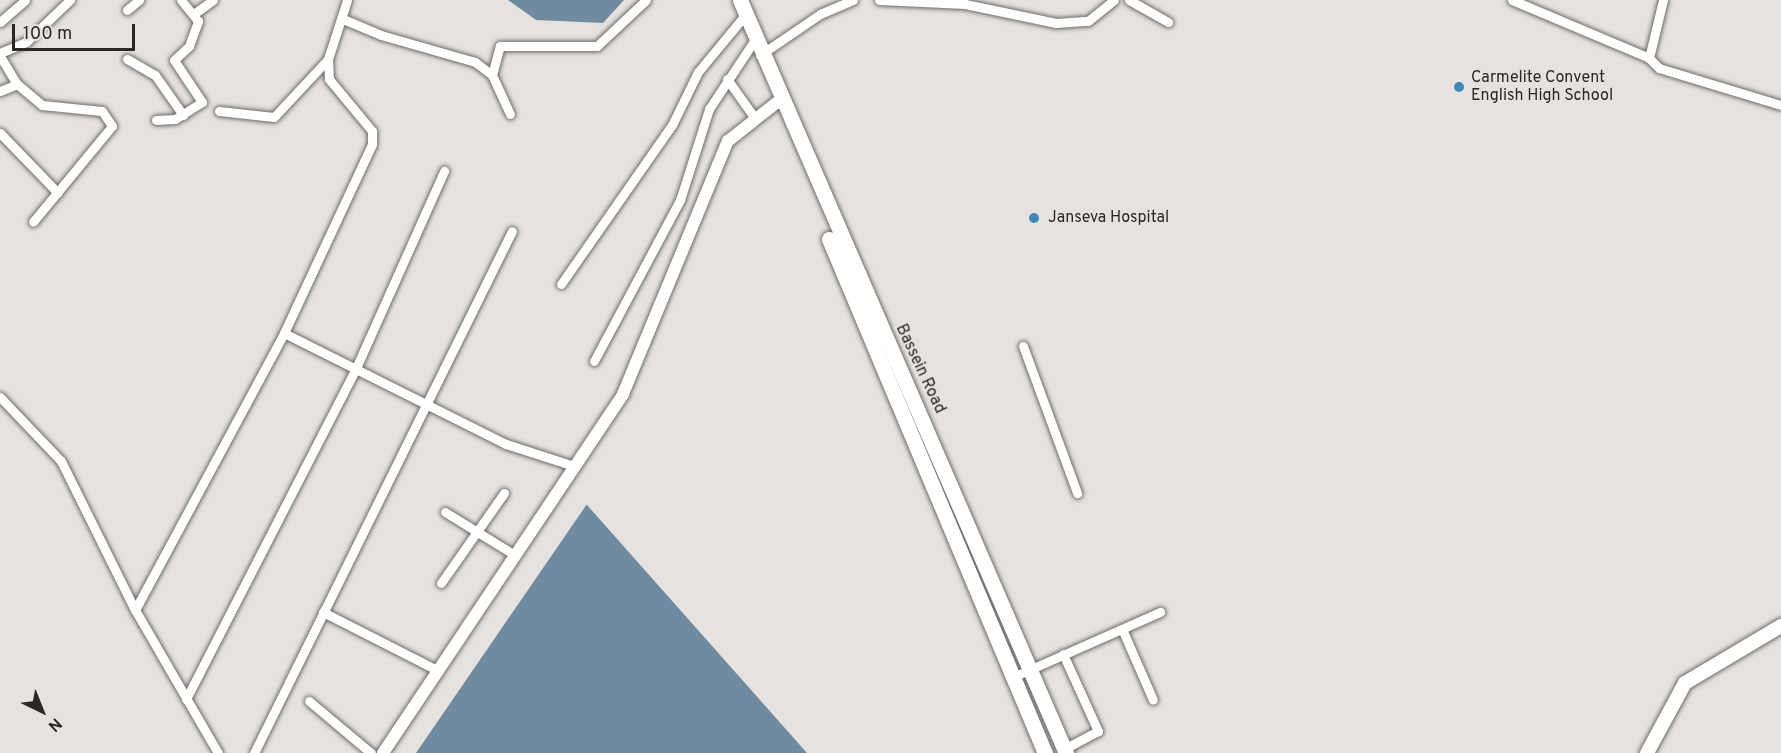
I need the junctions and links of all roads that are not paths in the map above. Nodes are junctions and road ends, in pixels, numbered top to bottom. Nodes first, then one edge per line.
1 (25, 0) edge
2 (70, 0) edge
3 (139, 0) edge
4 (182, 0) edge
5 (213, 0) edge
6 (346, 0) edge
7 (646, 0) edge
8 (734, 0) edge
9 (853, 0) edge
10 (879, 0) edge
11 (1114, 0) edge
12 (1129, 0) edge
13 (1512, 0) edge
14 (1663, 0) edge
15 (966, 2) edge
16 (127, 10) dead end
17 (743, 11) edge
18 (195, 13) junction
19 (344, 18) junction
20 (0, 22) edge
21 (1168, 22) dead end
22 (757, 48) junction
23 (1649, 58) junction
24 (127, 59) dead end
25 (328, 59) junction
26 (0, 60) edge
27 (492, 75) junction
28 (727, 79) junction
29 (17, 84) junction
30 (0, 91) edge
31 (777, 102) junction
32 (1781, 105) edge
33 (219, 111) dead end
34 (510, 114) dead end
35 (183, 115) junction
36 (754, 117) junction
37 (156, 120) dead end
38 (0, 133) edge
39 (444, 171) dead end
40 (58, 193) junction
41 (33, 222) dead end
42 (512, 231) dead end
43 (561, 284) dead end
44 (284, 333) junction
45 (1023, 346) dead end
46 (594, 361) dead end
47 (356, 368) junction
48 (0, 397) edge
49 (425, 405) junction
50 (574, 466) junction
51 (504, 493) dead end
52 (1077, 493) dead end
53 (445, 512) dead end
54 (964, 514) junction
55 (949, 521) junction
56 (477, 531) junction
57 (515, 555) junction
58 (441, 583) dead end
59 (135, 610) junction
60 (323, 612) junction
61 (1160, 612) dead end
62 (1781, 626) edge
63 (1122, 629) junction
64 (1063, 654) junction
65 (1030, 668) junction
66 (439, 671) junction
67 (1014, 677) junction
68 (186, 699) junction
69 (1153, 700) dead end
70 (309, 701) dead end
71 (1065, 751) edge
72 (218, 753) edge
73 (254, 753) edge
74 (371, 753) edge
75 (383, 753) edge
76 (1046, 753) edge
77 (1647, 753) edge

1 - 20 street
2 - 26 street
3 - 16 street
4 - 18 street
5 - 18 street
6 - 19 street
7 - 27 street
8 - 17 main road, Bassein Road
9 - 22 street
10 - 15 street
11 - 15 street
12 - 21 street
13 - 23 street
14 - 23 street
17 - 22 main road, Bassein Road
17 - 43 street
18 - 35 street
19 - 25 street
19 - 27 street
22 - 28 street
22 - 31 main road, Bassein Road
23 - 32 street
24 - 35 street
25 - 33 street
25 - 44 street
26 - 29 street
27 - 34 street
28 - 36 street
28 - 46 street
29 - 30 street
29 - 40 street
31 - 36 street
31 - 54 main road, Bassein Road
31 - 55 main road, Bassein Road
35 - 37 street
36 - 50 street
38 - 40 street
39 - 47 street
40 - 41 street
42 - 49 street
44 - 47 street
44 - 59 street
45 - 52 street
47 - 49 street
47 - 68 street
48 - 59 street
49 - 50 street
49 - 60 street
50 - 57 street
51 - 56 street
53 - 56 street
54 - 55 main road
54 - 65 main road, Bassein Road
55 - 67 main road, Bassein Road
56 - 57 street
56 - 58 street
57 - 66 street
59 - 68 street
60 - 66 street
60 - 73 street
61 - 63 street
62 - 77 main road
63 - 64 street
63 - 69 street
64 - 65 street
64 - 71 street
65 - 67 street
65 - 71 main road, Bassein Road
66 - 75 street
67 - 76 main road, Bassein Road
68 - 72 street
70 - 74 street

